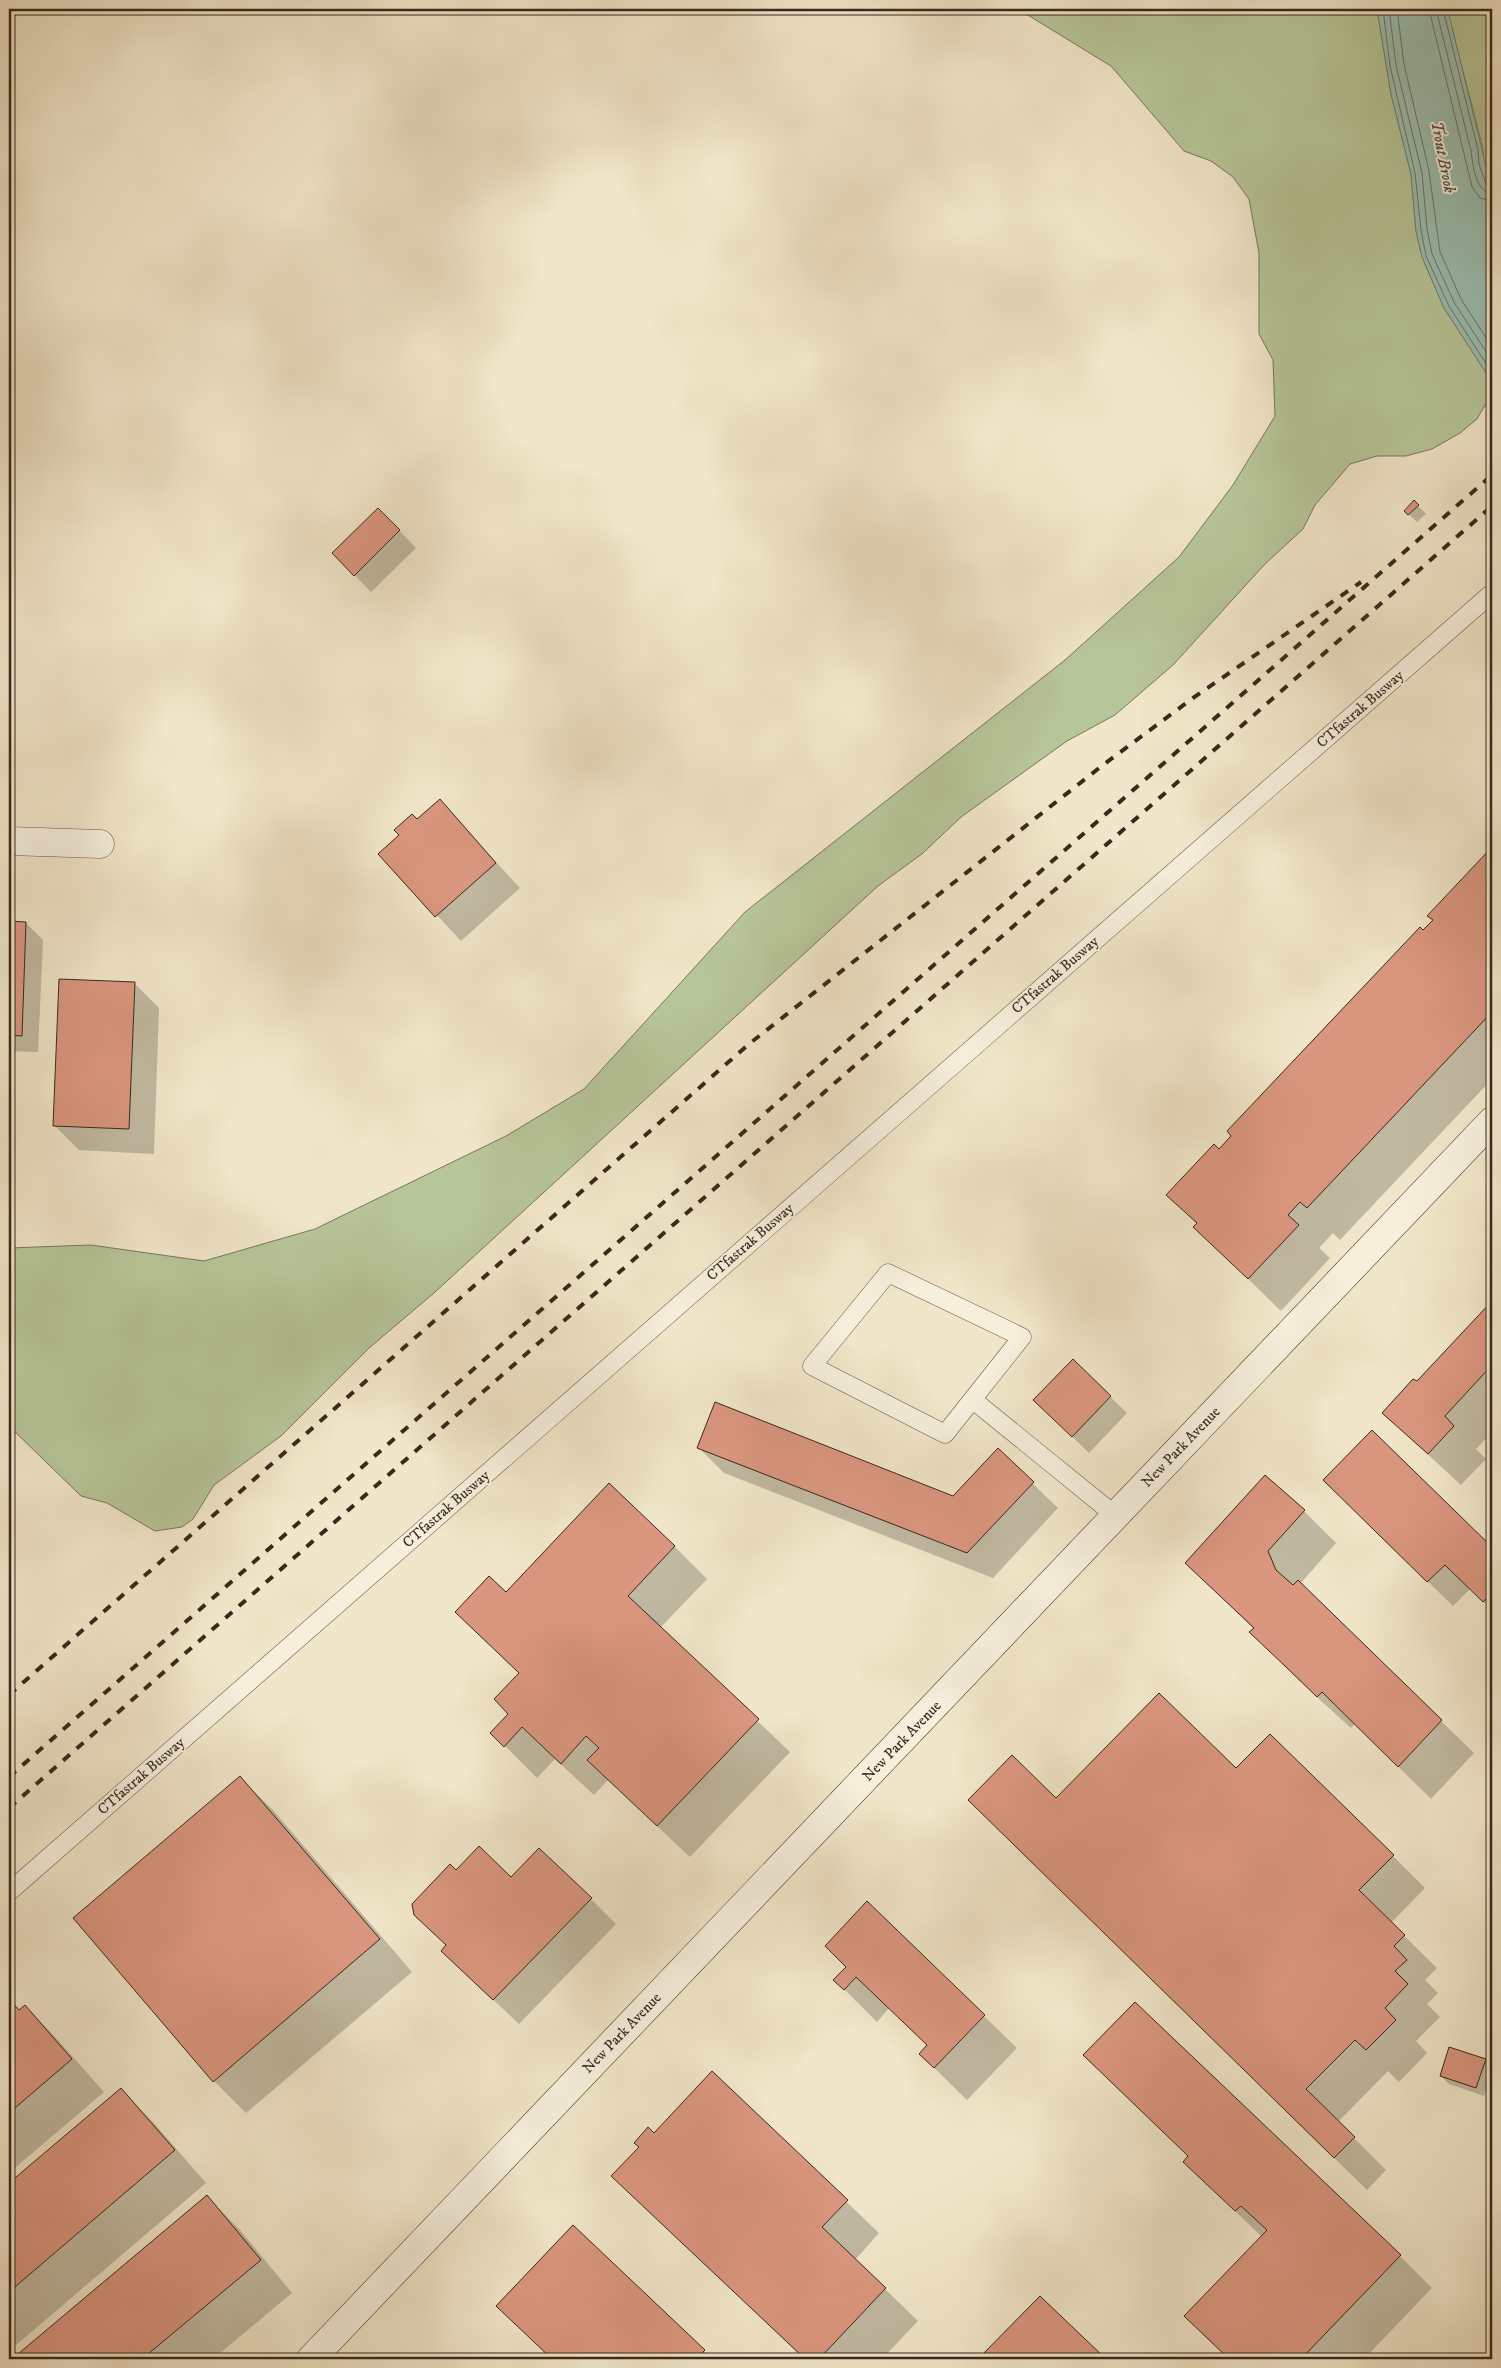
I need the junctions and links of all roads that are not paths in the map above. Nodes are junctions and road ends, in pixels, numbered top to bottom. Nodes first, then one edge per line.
1 (1492, 593) edge
2 (9, 841) edge
3 (100, 844) dead end
4 (1492, 1121) edge
5 (972, 1400) junction
6 (1116, 1516) junction
7 (9, 1892) edge
8 (311, 2359) edge

1 - 7 lane, CTfastrak Busway
2 - 3 main road
4 - 6 main road, New Park Avenue
5 - 5 lane
5 - 6 lane
6 - 8 main road, New Park Avenue

